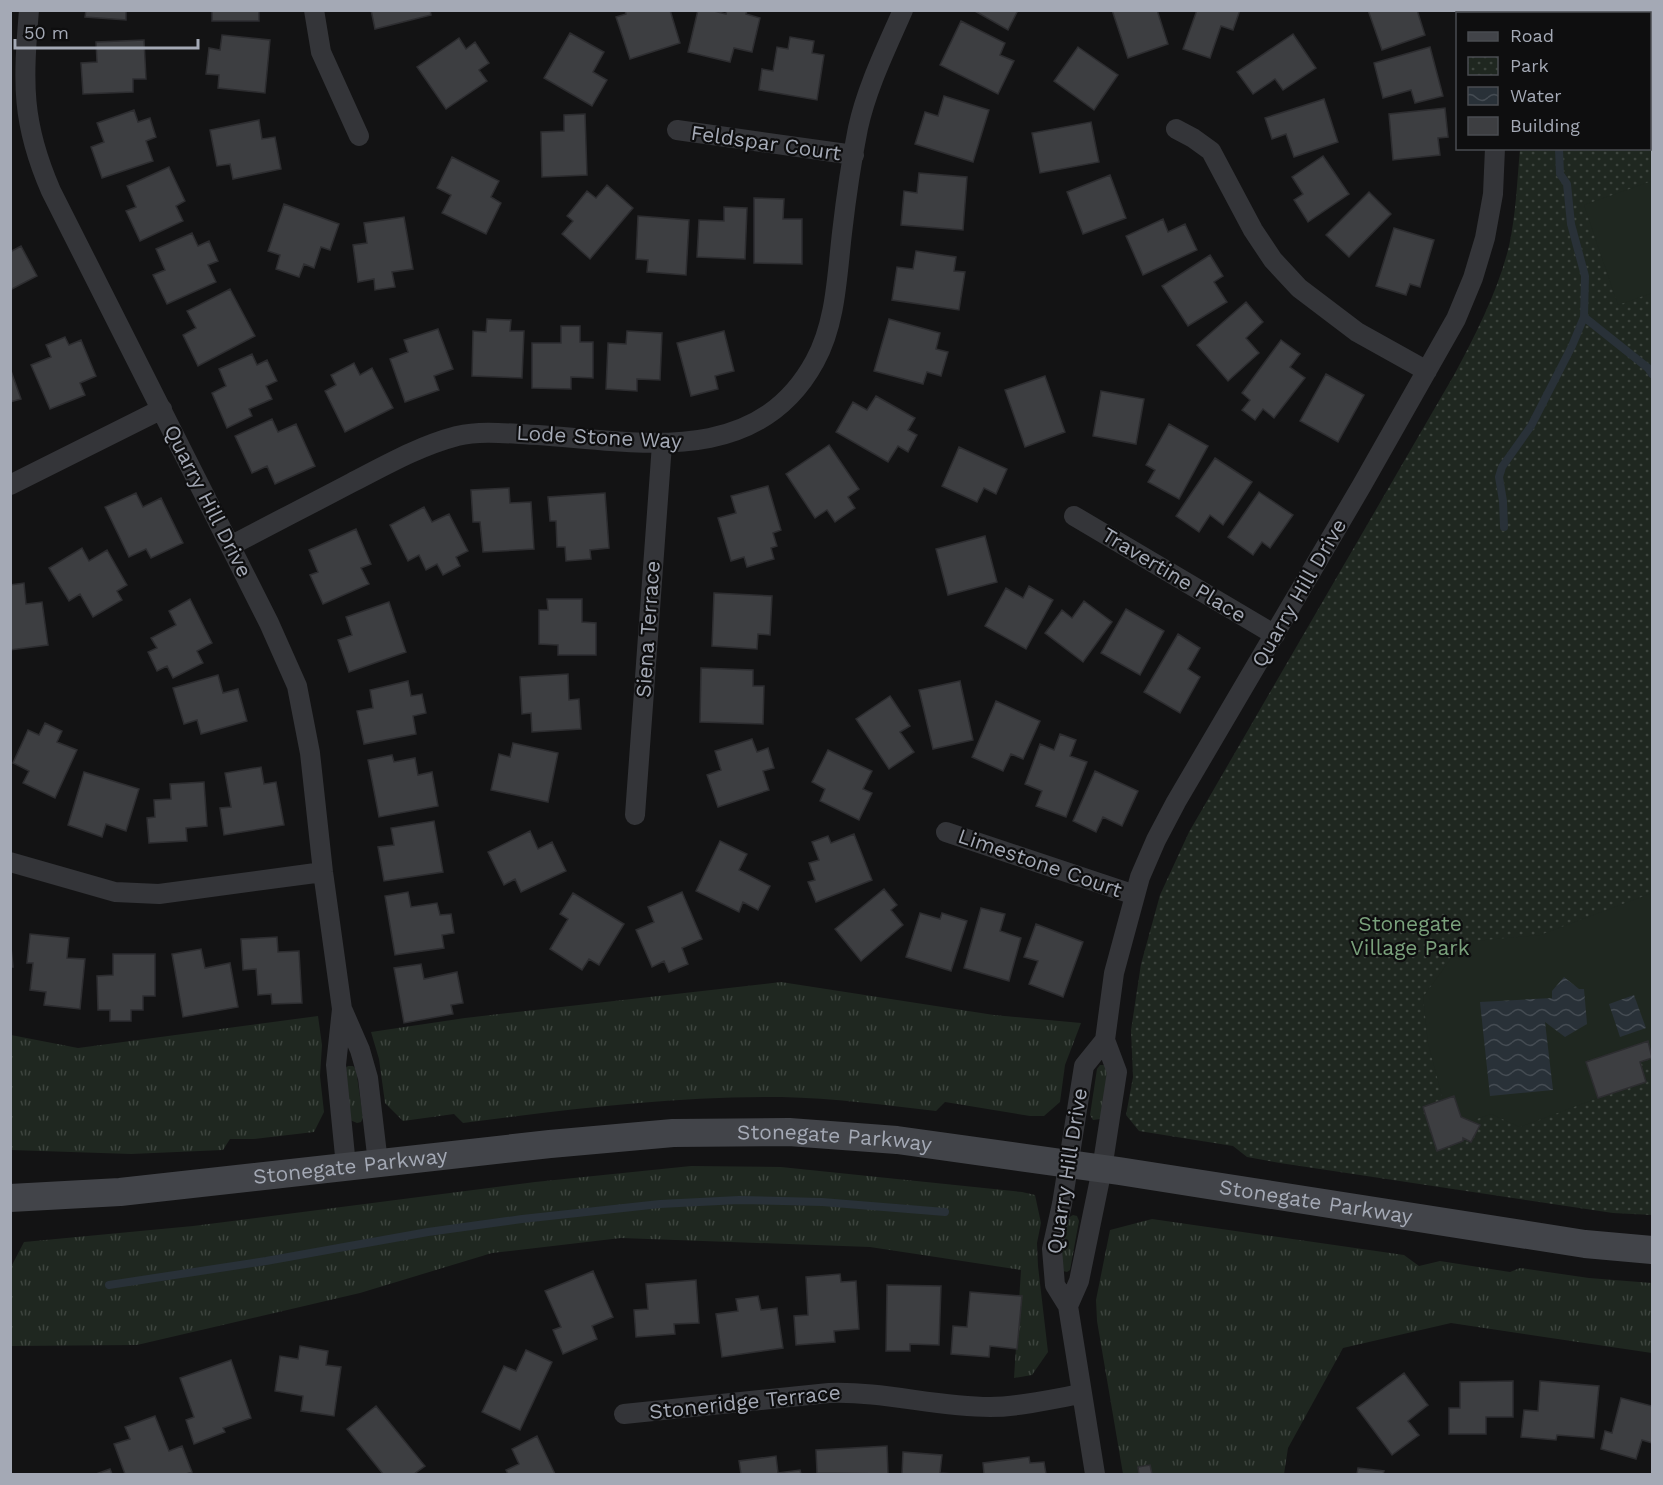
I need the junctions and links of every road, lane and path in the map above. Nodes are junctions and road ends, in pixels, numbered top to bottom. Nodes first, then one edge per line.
1 (29, 10) edge
2 (314, 10) edge
3 (903, 10) edge
4 (1176, 129) dead end
5 (677, 130) dead end
6 (359, 136) dead end
7 (1495, 150) edge
8 (854, 155) junction
9 (1428, 371) junction
10 (162, 409) junction
11 (662, 444) junction
12 (10, 485) edge
13 (1074, 516) dead end
14 (230, 546) junction
15 (1275, 635) junction
16 (635, 815) dead end
17 (946, 832) dead end
18 (10, 862) edge
19 (323, 872) junction
20 (1135, 895) junction
21 (342, 1009) junction
22 (1105, 1040) junction
23 (378, 1163) junction
24 (1068, 1164) junction
25 (346, 1166) junction
26 (1102, 1169) junction
27 (10, 1198) edge
28 (1653, 1250) edge
29 (1068, 1306) junction
30 (1081, 1394) junction
31 (624, 1414) dead end
32 (1095, 1474) edge

1 - 10 street, Quarry Hill Drive
2 - 6 street
3 - 8 street, Lode Stone Way
4 - 9 street
5 - 8 street, Feldspar Court
7 - 9 street, Quarry Hill Drive
8 - 11 street, Lode Stone Way
9 - 15 street, Quarry Hill Drive
10 - 12 street
10 - 14 street, Quarry Hill Drive
11 - 14 street, Lode Stone Way
11 - 16 street, Siena Terrace
13 - 15 street, Travertine Place
14 - 19 street, Quarry Hill Drive
15 - 20 street, Quarry Hill Drive
17 - 20 street, Limestone Court
18 - 19 street
19 - 21 street, Quarry Hill Drive
20 - 22 street, Quarry Hill Drive
21 - 23 street, Quarry Hill Drive
21 - 25 street, Quarry Hill Drive
22 - 24 street, Quarry Hill Drive
22 - 26 street, Quarry Hill Drive
23 - 24 street, Stonegate Parkway
23 - 25 street, Stonegate Parkway
24 - 26 street, Stonegate Parkway
24 - 29 street, Quarry Hill Drive
25 - 27 street, Stonegate Parkway
26 - 28 street, Stonegate Parkway
26 - 29 street, Quarry Hill Drive
29 - 30 street, Quarry Hill Drive
30 - 31 street, Stoneridge Terrace
30 - 32 street, Quarry Hill Drive

